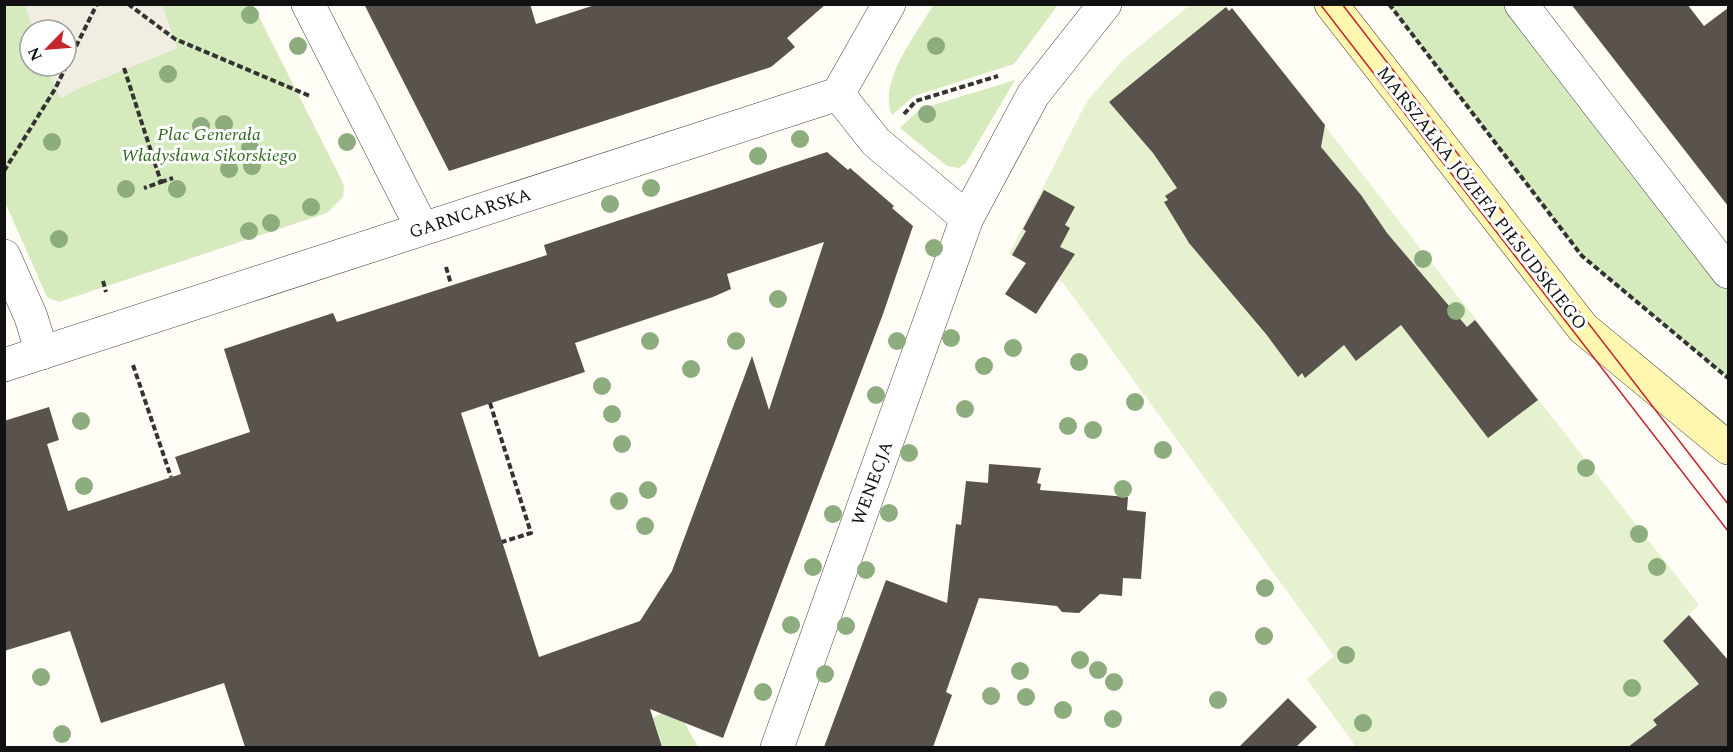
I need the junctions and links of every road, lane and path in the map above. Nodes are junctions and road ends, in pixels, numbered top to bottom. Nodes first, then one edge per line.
1 (96, 4) edge
2 (128, 4) edge
3 (308, 4) edge
4 (889, 4) edge
5 (1105, 4) edge
6 (1331, 4) edge
7 (1389, 4) edge
8 (1521, 4) edge
9 (124, 68) dead end
10 (999, 76) dead end
11 (838, 94) junction
12 (310, 96) dead end
13 (900, 117) dead end
14 (4, 171) edge
15 (173, 178) dead end
16 (161, 182) junction
17 (144, 188) dead end
18 (967, 218) junction
19 (422, 228) junction
20 (4, 256) edge
21 (446, 267) dead end
22 (1728, 272) edge
23 (103, 281) dead end
24 (451, 284) dead end
25 (106, 293) dead end
26 (42, 353) junction
27 (4, 365) edge
28 (133, 366) dead end
29 (1728, 378) edge
30 (490, 403) dead end
31 (1728, 448) edge
32 (171, 477) dead end
33 (502, 542) dead end
34 (777, 747) edge

1 - 14 path
2 - 12 path
3 - 19 street
4 - 11 street
5 - 18 street, WENECJA
6 - 31 street, MARSZAŁKA JÓZEFA PIŁSUDSKIEGO
7 - 29 path
8 - 22 street
9 - 16 path
10 - 13 path
11 - 18 street
11 - 19 street, GARNCARSKA
15 - 16 path
16 - 17 path
18 - 34 street, WENECJA
19 - 26 street, GARNCARSKA
20 - 26 street
21 - 24 path
23 - 25 path
26 - 27 street, GARNCARSKA
28 - 32 path
30 - 33 path

